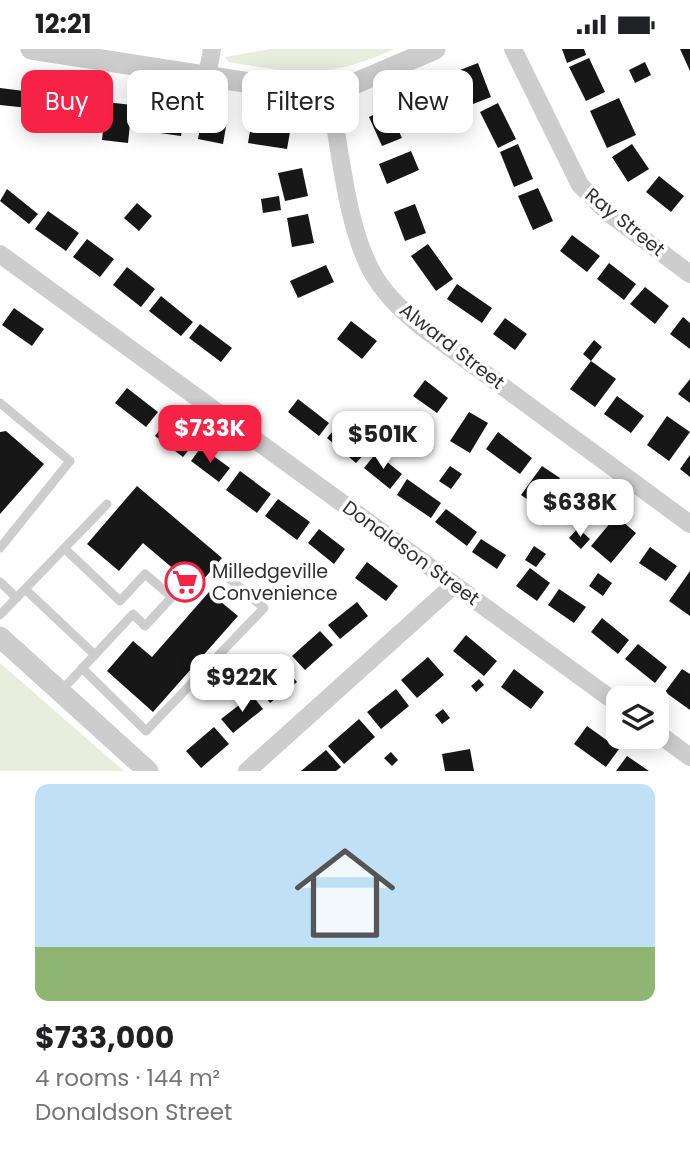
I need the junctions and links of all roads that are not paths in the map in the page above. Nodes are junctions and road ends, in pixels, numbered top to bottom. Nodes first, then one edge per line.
1 (31, 49) edge
2 (212, 49) edge
3 (435, 49) edge
4 (513, 49) edge
5 (168, 70) edge
6 (208, 70) edge
7 (359, 82) edge
8 (337, 133) edge
9 (0, 254) edge
10 (690, 274) edge
11 (0, 403) edge
12 (107, 505) dead end
13 (690, 524) edge
14 (0, 548) edge
15 (65, 549) junction
16 (226, 575) dead end
17 (0, 582) edge
18 (454, 585) junction
19 (26, 590) junction
20 (17, 598) junction
21 (120, 601) junction
22 (133, 614) junction
23 (0, 615) edge
24 (0, 638) edge
25 (95, 655) junction
26 (82, 668) junction
27 (61, 691) junction
28 (606, 695) edge
29 (669, 742) edge
30 (690, 757) edge
31 (148, 771) edge
32 (247, 771) edge

1 - 5 street
2 - 6 street
3 - 7 street
4 - 10 street, Ray Street
8 - 13 street, Alward Street
9 - 18 street, Donaldson Street
11 - 14 lane
12 - 15 lane
15 - 19 lane
15 - 21 lane
16 - 26 lane
17 - 20 lane
18 - 28 street, Donaldson Street
18 - 32 street
19 - 20 lane
19 - 25 lane
20 - 23 lane
21 - 22 lane
21 - 22 lane
22 - 25 lane
24 - 27 street
25 - 26 lane
26 - 27 lane
27 - 31 street
29 - 30 street

